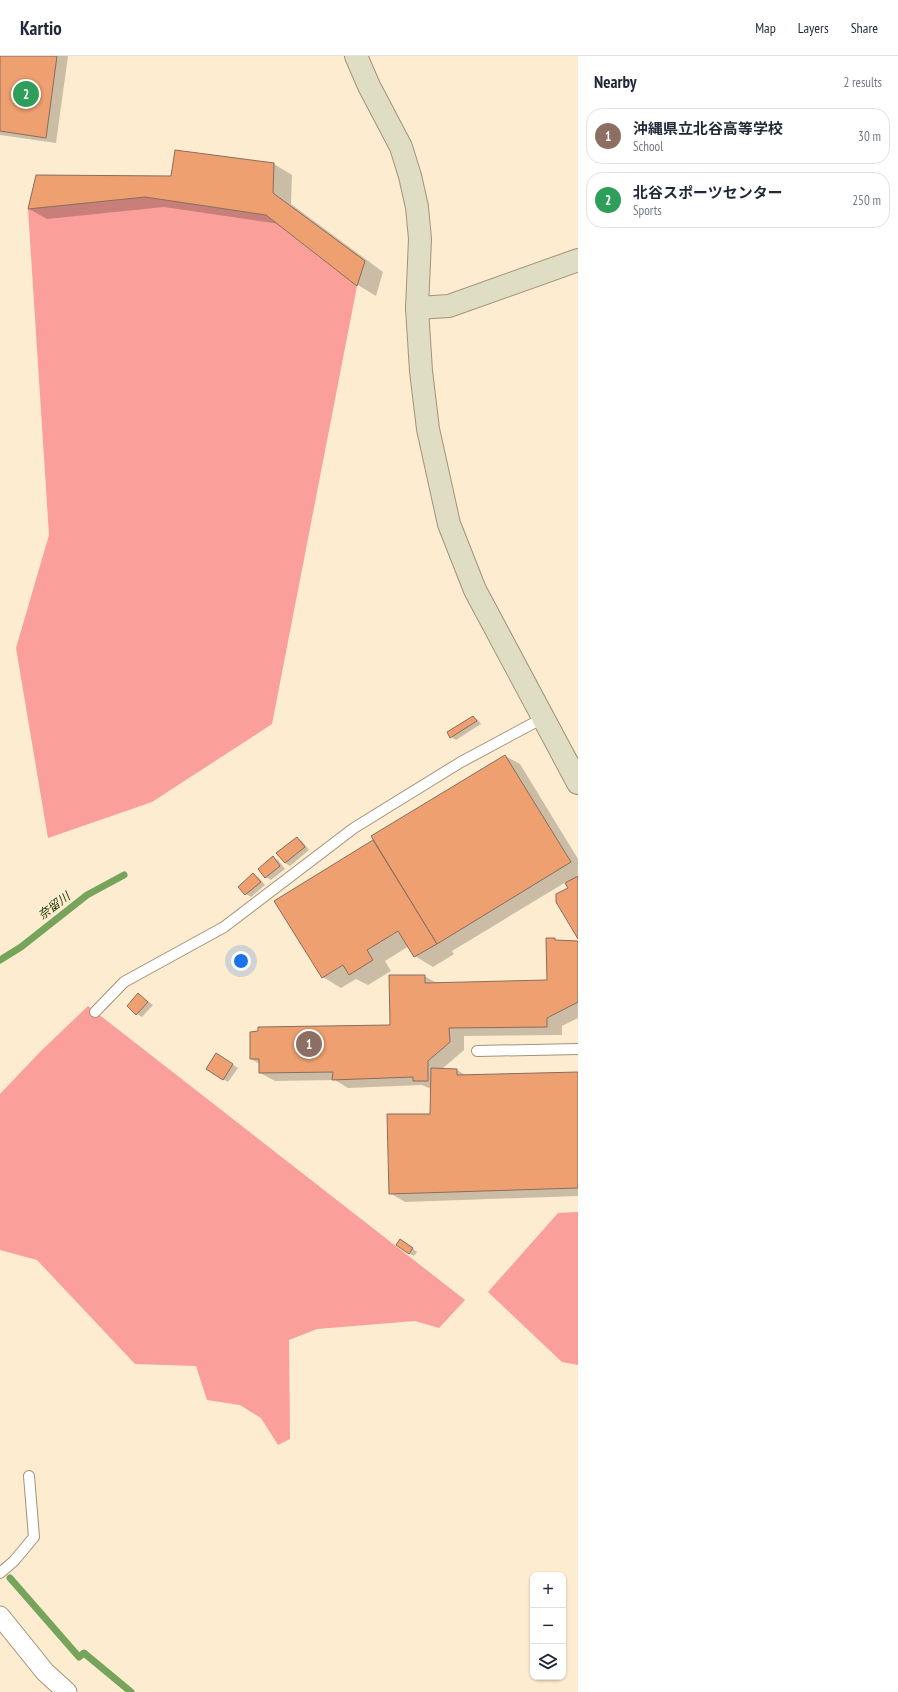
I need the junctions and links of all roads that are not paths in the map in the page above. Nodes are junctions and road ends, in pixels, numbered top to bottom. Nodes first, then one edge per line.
1 (356, 56) edge
2 (578, 260) edge
3 (417, 308) junction
4 (543, 718) junction
5 (578, 783) edge
6 (95, 1012) dead end
7 (578, 1049) edge
8 (476, 1051) dead end
9 (29, 1476) dead end
10 (0, 1573) edge
11 (0, 1616) edge
12 (67, 1692) edge

1 - 3 street
2 - 3 street
3 - 4 street
4 - 5 street
4 - 6 lane
7 - 8 lane
9 - 10 lane
11 - 12 street

